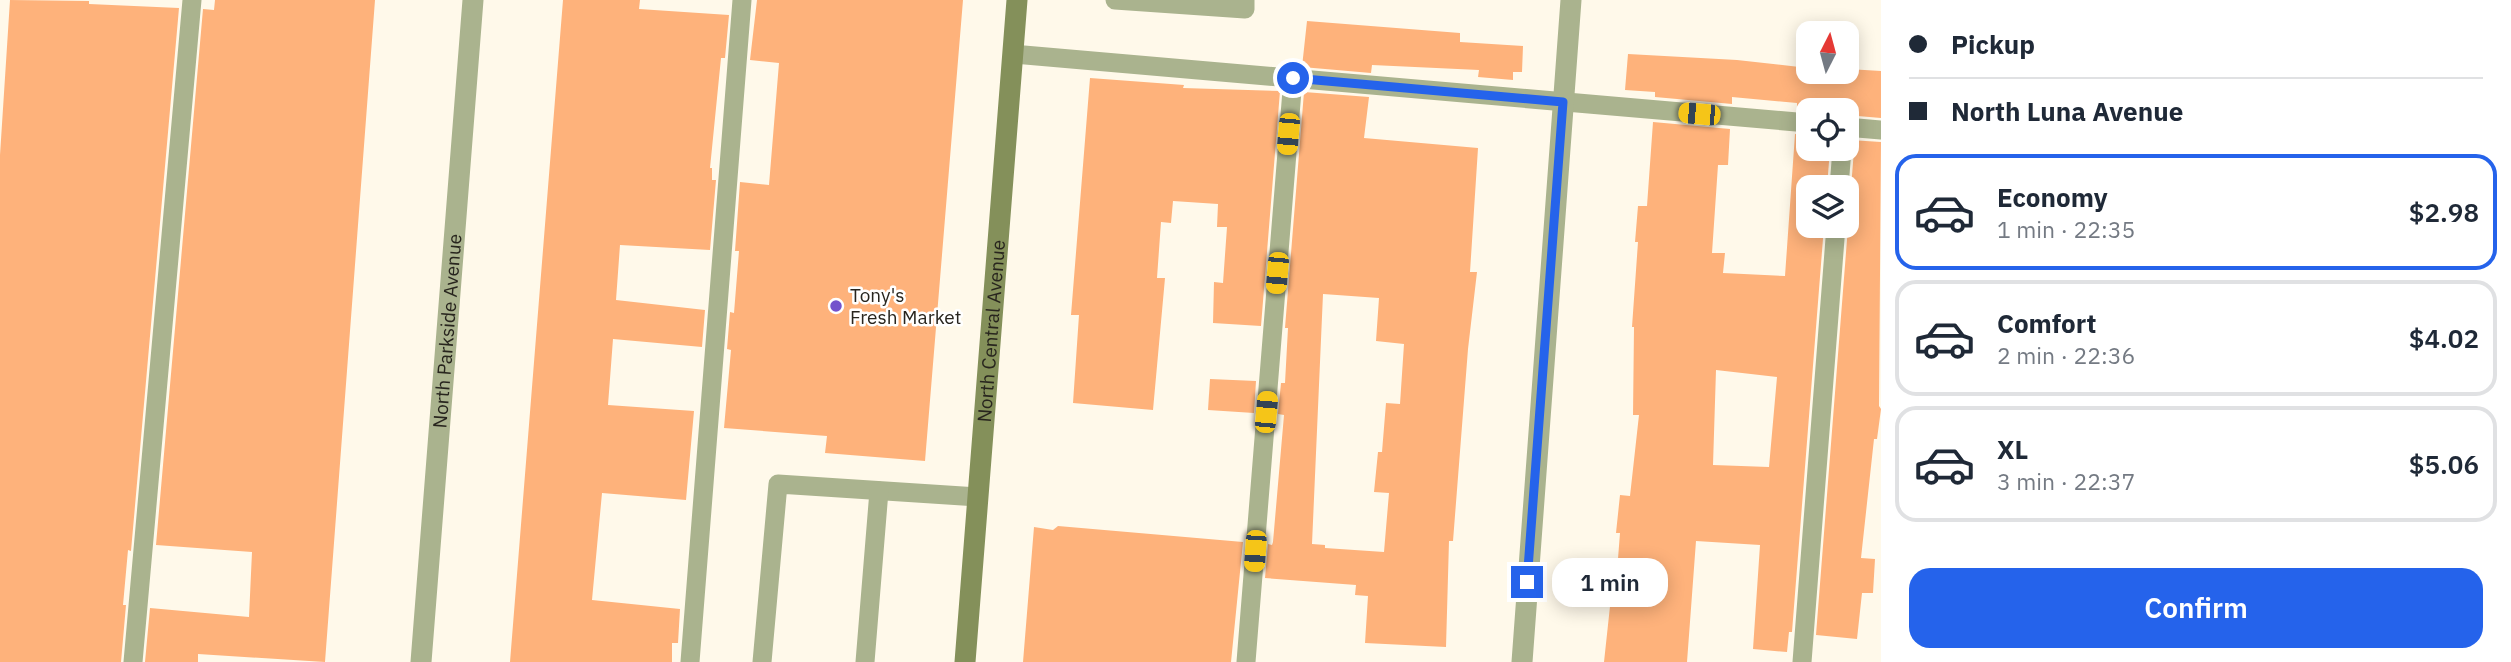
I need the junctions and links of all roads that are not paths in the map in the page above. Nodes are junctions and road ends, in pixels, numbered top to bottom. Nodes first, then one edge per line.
1 (192, 0) edge
2 (473, 0) edge
3 (742, 0) edge
4 (1017, 0) edge
5 (1115, 0) edge
6 (1245, 0) edge
7 (1570, 0) edge
8 (1013, 54) junction
9 (1293, 78) junction
10 (1563, 102) junction
11 (1796, 122) edge
12 (1859, 128) edge
13 (1881, 130) edge
14 (1835, 238) edge
15 (879, 491) junction
16 (978, 497) junction
17 (133, 662) edge
18 (421, 662) edge
19 (690, 662) edge
20 (762, 662) edge
21 (865, 662) edge
22 (965, 662) edge
23 (1246, 662) edge
24 (1521, 662) edge
25 (1802, 662) edge

1 - 17 lane
2 - 18 street, North Parkside Avenue
3 - 19 lane
4 - 8 street, North Central Avenue
5 - 6 lane
7 - 10 street
8 - 9 lane
8 - 16 street, North Central Avenue
9 - 10 lane
9 - 23 lane
10 - 11 lane
10 - 24 street
12 - 13 lane
14 - 25 lane
15 - 16 lane
15 - 20 lane
15 - 21 lane
16 - 22 street, North Central Avenue

